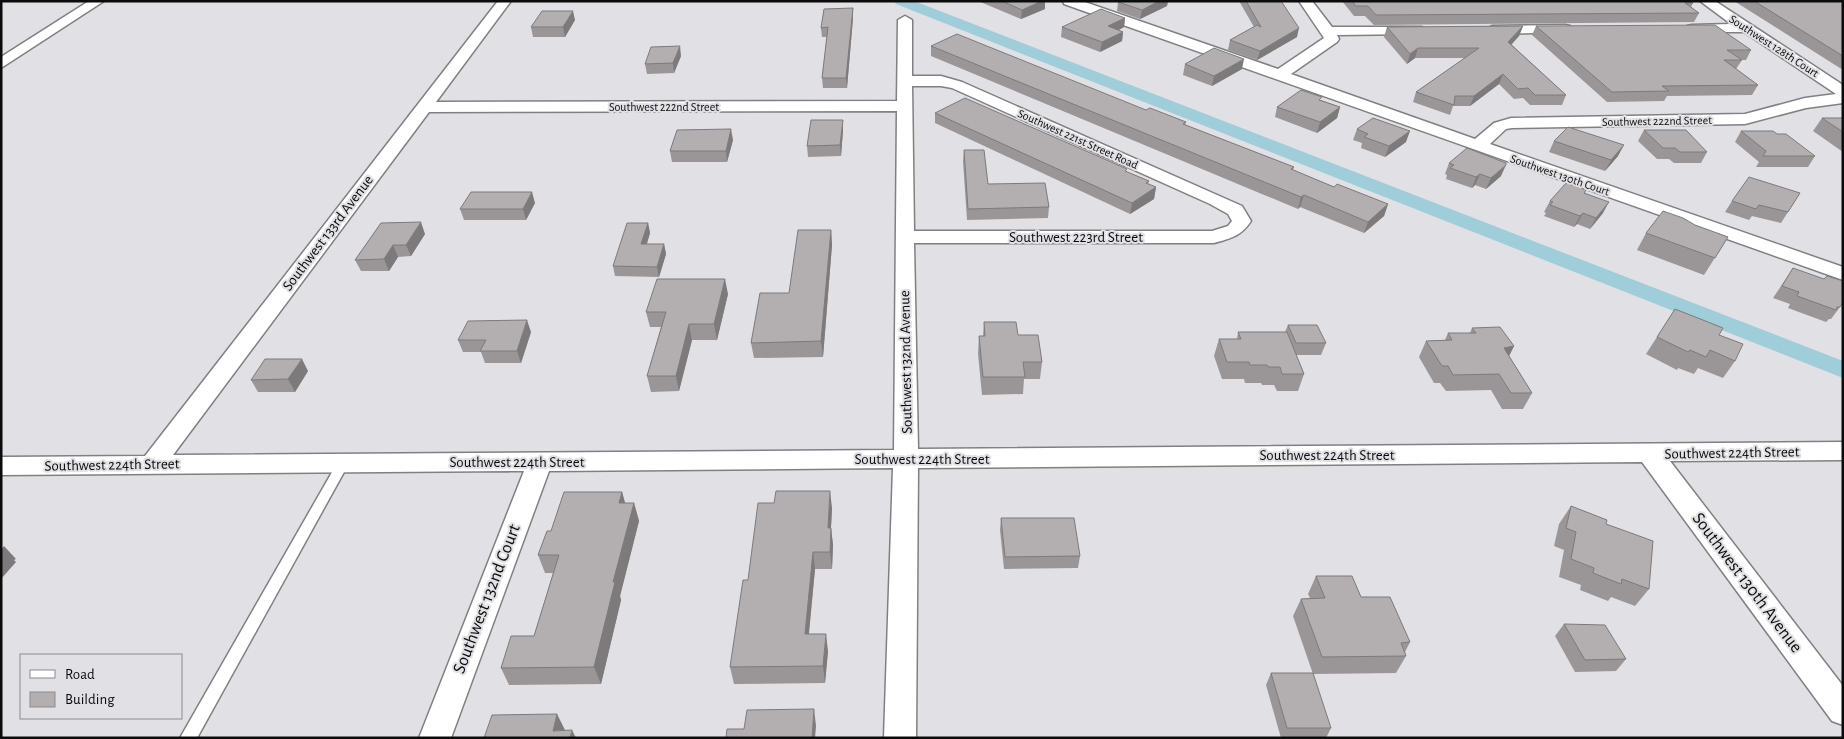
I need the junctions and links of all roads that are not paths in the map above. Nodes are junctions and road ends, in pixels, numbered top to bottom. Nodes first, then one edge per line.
1 (98, 1) edge
2 (505, 1) edge
3 (1068, 1) edge
4 (1305, 1) edge
5 (1706, 1) edge
6 (905, 20) dead end
7 (1747, 28) junction
8 (1577, 29) edge
9 (1677, 29) edge
10 (1428, 30) edge
11 (1478, 30) edge
12 (1328, 31) junction
13 (1, 64) edge
14 (1278, 76) junction
15 (904, 81) junction
16 (1843, 92) edge
17 (1843, 98) edge
18 (904, 106) junction
19 (424, 107) junction
20 (1477, 146) junction
21 (1242, 221) joint
22 (904, 237) junction
23 (1843, 274) edge
24 (1843, 451) edge
25 (1651, 455) junction
26 (906, 459) junction
27 (540, 462) junction
28 (343, 463) junction
29 (152, 465) junction
30 (1, 466) edge
31 (1843, 711) edge
32 (188, 738) edge
33 (435, 738) edge
34 (900, 738) edge

1 - 13 street
2 - 19 street, Southwest 133rd Avenue
3 - 14 street, Southwest 130th Court
4 - 12 street
5 - 7 street, Southwest 128th Court
6 - 15 street, Southwest 132nd Avenue
7 - 9 street
7 - 16 street, Southwest 128th Court
8 - 11 street
10 - 12 street
12 - 14 street
14 - 20 street, Southwest 130th Court
15 - 18 street, Southwest 132nd Avenue
15 - 21 street, Southwest 221st Street Road
17 - 20 street, Southwest 222nd Street
18 - 19 street, Southwest 222nd Street
18 - 22 street, Southwest 132nd Avenue
19 - 29 street, Southwest 133rd Avenue
20 - 23 street, Southwest 130th Court
21 - 22 street, Southwest 223rd Street
22 - 26 street, Southwest 132nd Avenue
24 - 25 street, Southwest 224th Street
25 - 26 street, Southwest 224th Street
25 - 31 street, Southwest 130th Avenue
26 - 27 street, Southwest 224th Street
26 - 34 street, Southwest 132nd Avenue
27 - 28 street, Southwest 224th Street
27 - 33 street, Southwest 132nd Court
28 - 29 street, Southwest 224th Street
28 - 32 lane
29 - 30 street, Southwest 224th Street

